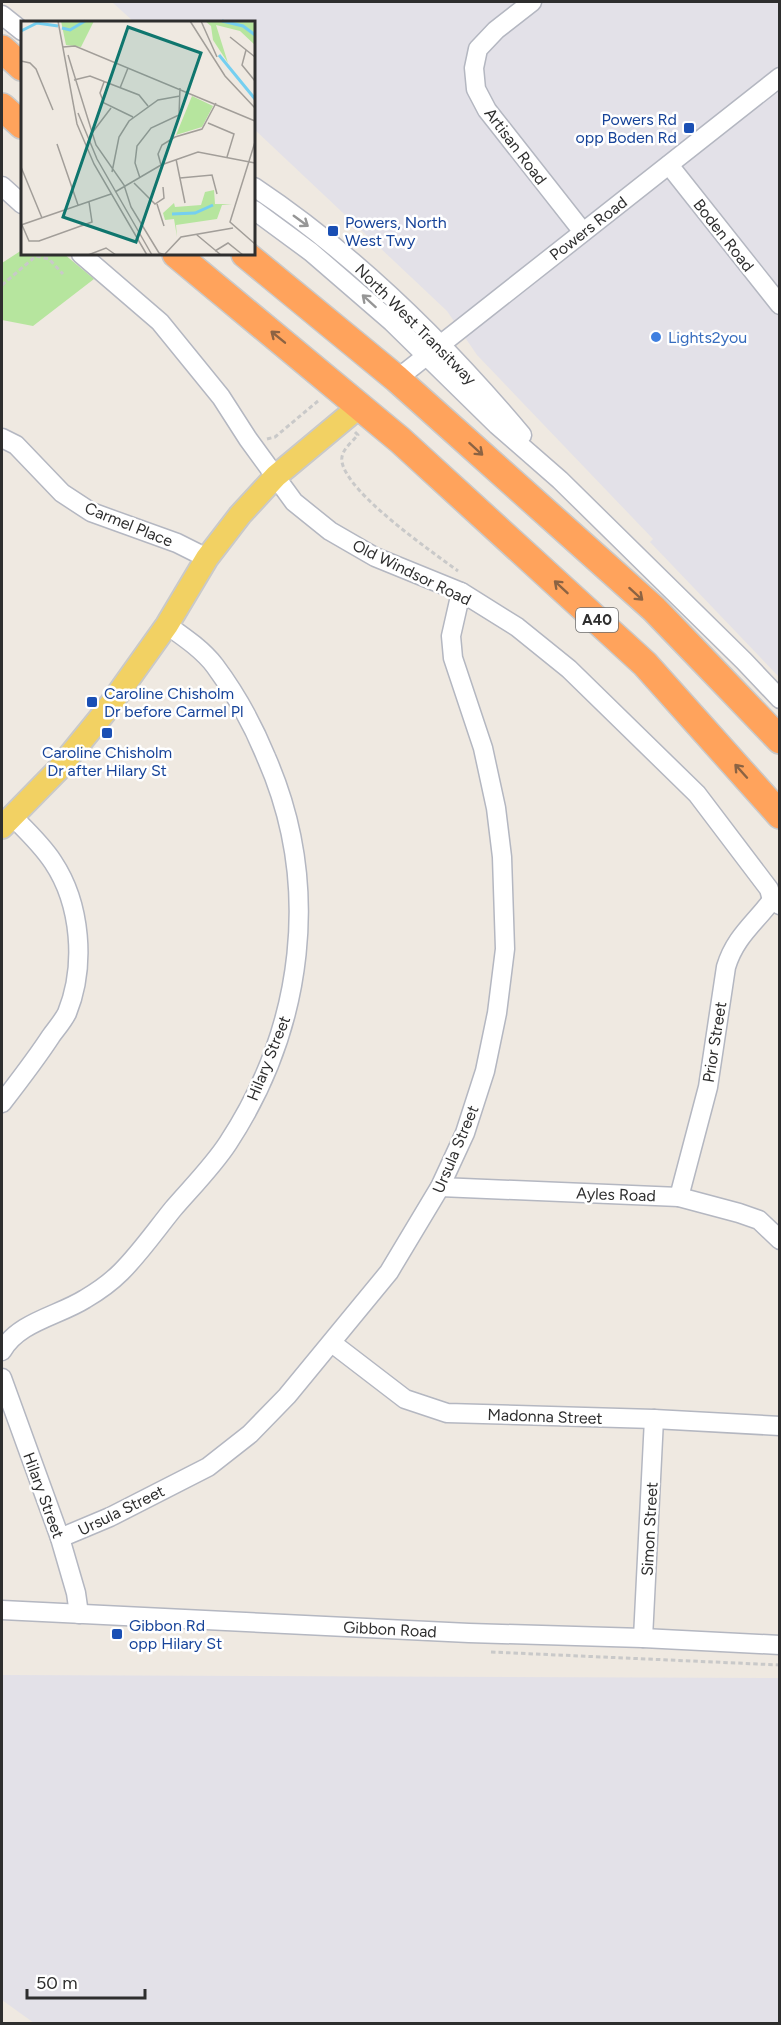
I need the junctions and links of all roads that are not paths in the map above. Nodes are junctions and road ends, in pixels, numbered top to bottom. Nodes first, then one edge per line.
1 (532, 2) edge
2 (2, 15) edge
3 (21, 30) edge
4 (2, 49) edge
5 (21, 66) edge
6 (780, 77) edge
7 (2, 107) edge
8 (21, 124) edge
9 (669, 165) junction
10 (2, 186) edge
11 (255, 188) edge
12 (21, 203) edge
13 (255, 211) edge
14 (583, 232) junction
15 (82, 255) edge
16 (177, 255) edge
17 (246, 255) edge
18 (780, 305) edge
19 (441, 345) junction
20 (426, 356) junction
21 (397, 378) junction
22 (360, 406) junction
23 (2, 438) edge
24 (276, 476) junction
25 (560, 480) junction
26 (207, 558) junction
27 (460, 592) junction
28 (167, 626) junction
29 (780, 699) edge
30 (780, 740) edge
31 (780, 815) edge
32 (7, 822) edge
33 (776, 902) edge
34 (2, 1103) edge
35 (440, 1187) junction
36 (679, 1197) junction
37 (780, 1240) edge
38 (332, 1343) junction
39 (2, 1351) edge
40 (2, 1378) edge
41 (654, 1419) junction
42 (780, 1426) edge
43 (60, 1538) junction
44 (2, 1610) edge
45 (79, 1614) junction
46 (643, 1638) junction
47 (780, 1645) edge

1 - 14 street, Artisan Road
2 - 3 street
4 - 5 highway
6 - 9 street, Powers Road
7 - 8 highway
9 - 14 street, Powers Road
9 - 18 street, Boden Road
10 - 12 street
11 -> 19 street, North West Transitway
20 -> 13 street, North West Transitway
14 - 19 street, Powers Road
15 - 24 street, Old Windsor Road
22 -> 16 highway, A40
17 - 21 highway, A40
19 - 20 street, Powers Road
19 - 25 street, North West Transitway
20 - 21 street, Powers Road
20 - 25 street, North West Transitway
21 - 22 highway
21 -> 30 highway, A40
22 - 24 main road
31 -> 22 highway, A40
23 - 26 street, Carmel Place
24 - 26 main road
24 - 27 street, Old Windsor Road
25 - 29 street, North West Transitway
26 - 28 main road
27 - 33 street, Old Windsor Road
27 - 35 street, Ursula Street
28 - 32 main road
28 - 39 street, Hilary Street
32 - 34 street
33 - 36 street, Prior Street
35 - 36 street, Ayles Road
35 - 38 street, Ursula Street
36 - 37 street, Ayles Road
38 - 41 street, Madonna Street
38 - 43 street, Ursula Street
40 - 43 street, Hilary Street
41 - 42 street, Madonna Street
41 - 46 street, Simon Street
43 - 45 street, Hilary Street
44 - 45 street, Gibbon Road
45 - 46 street, Gibbon Road
46 - 47 street, Gibbon Road

